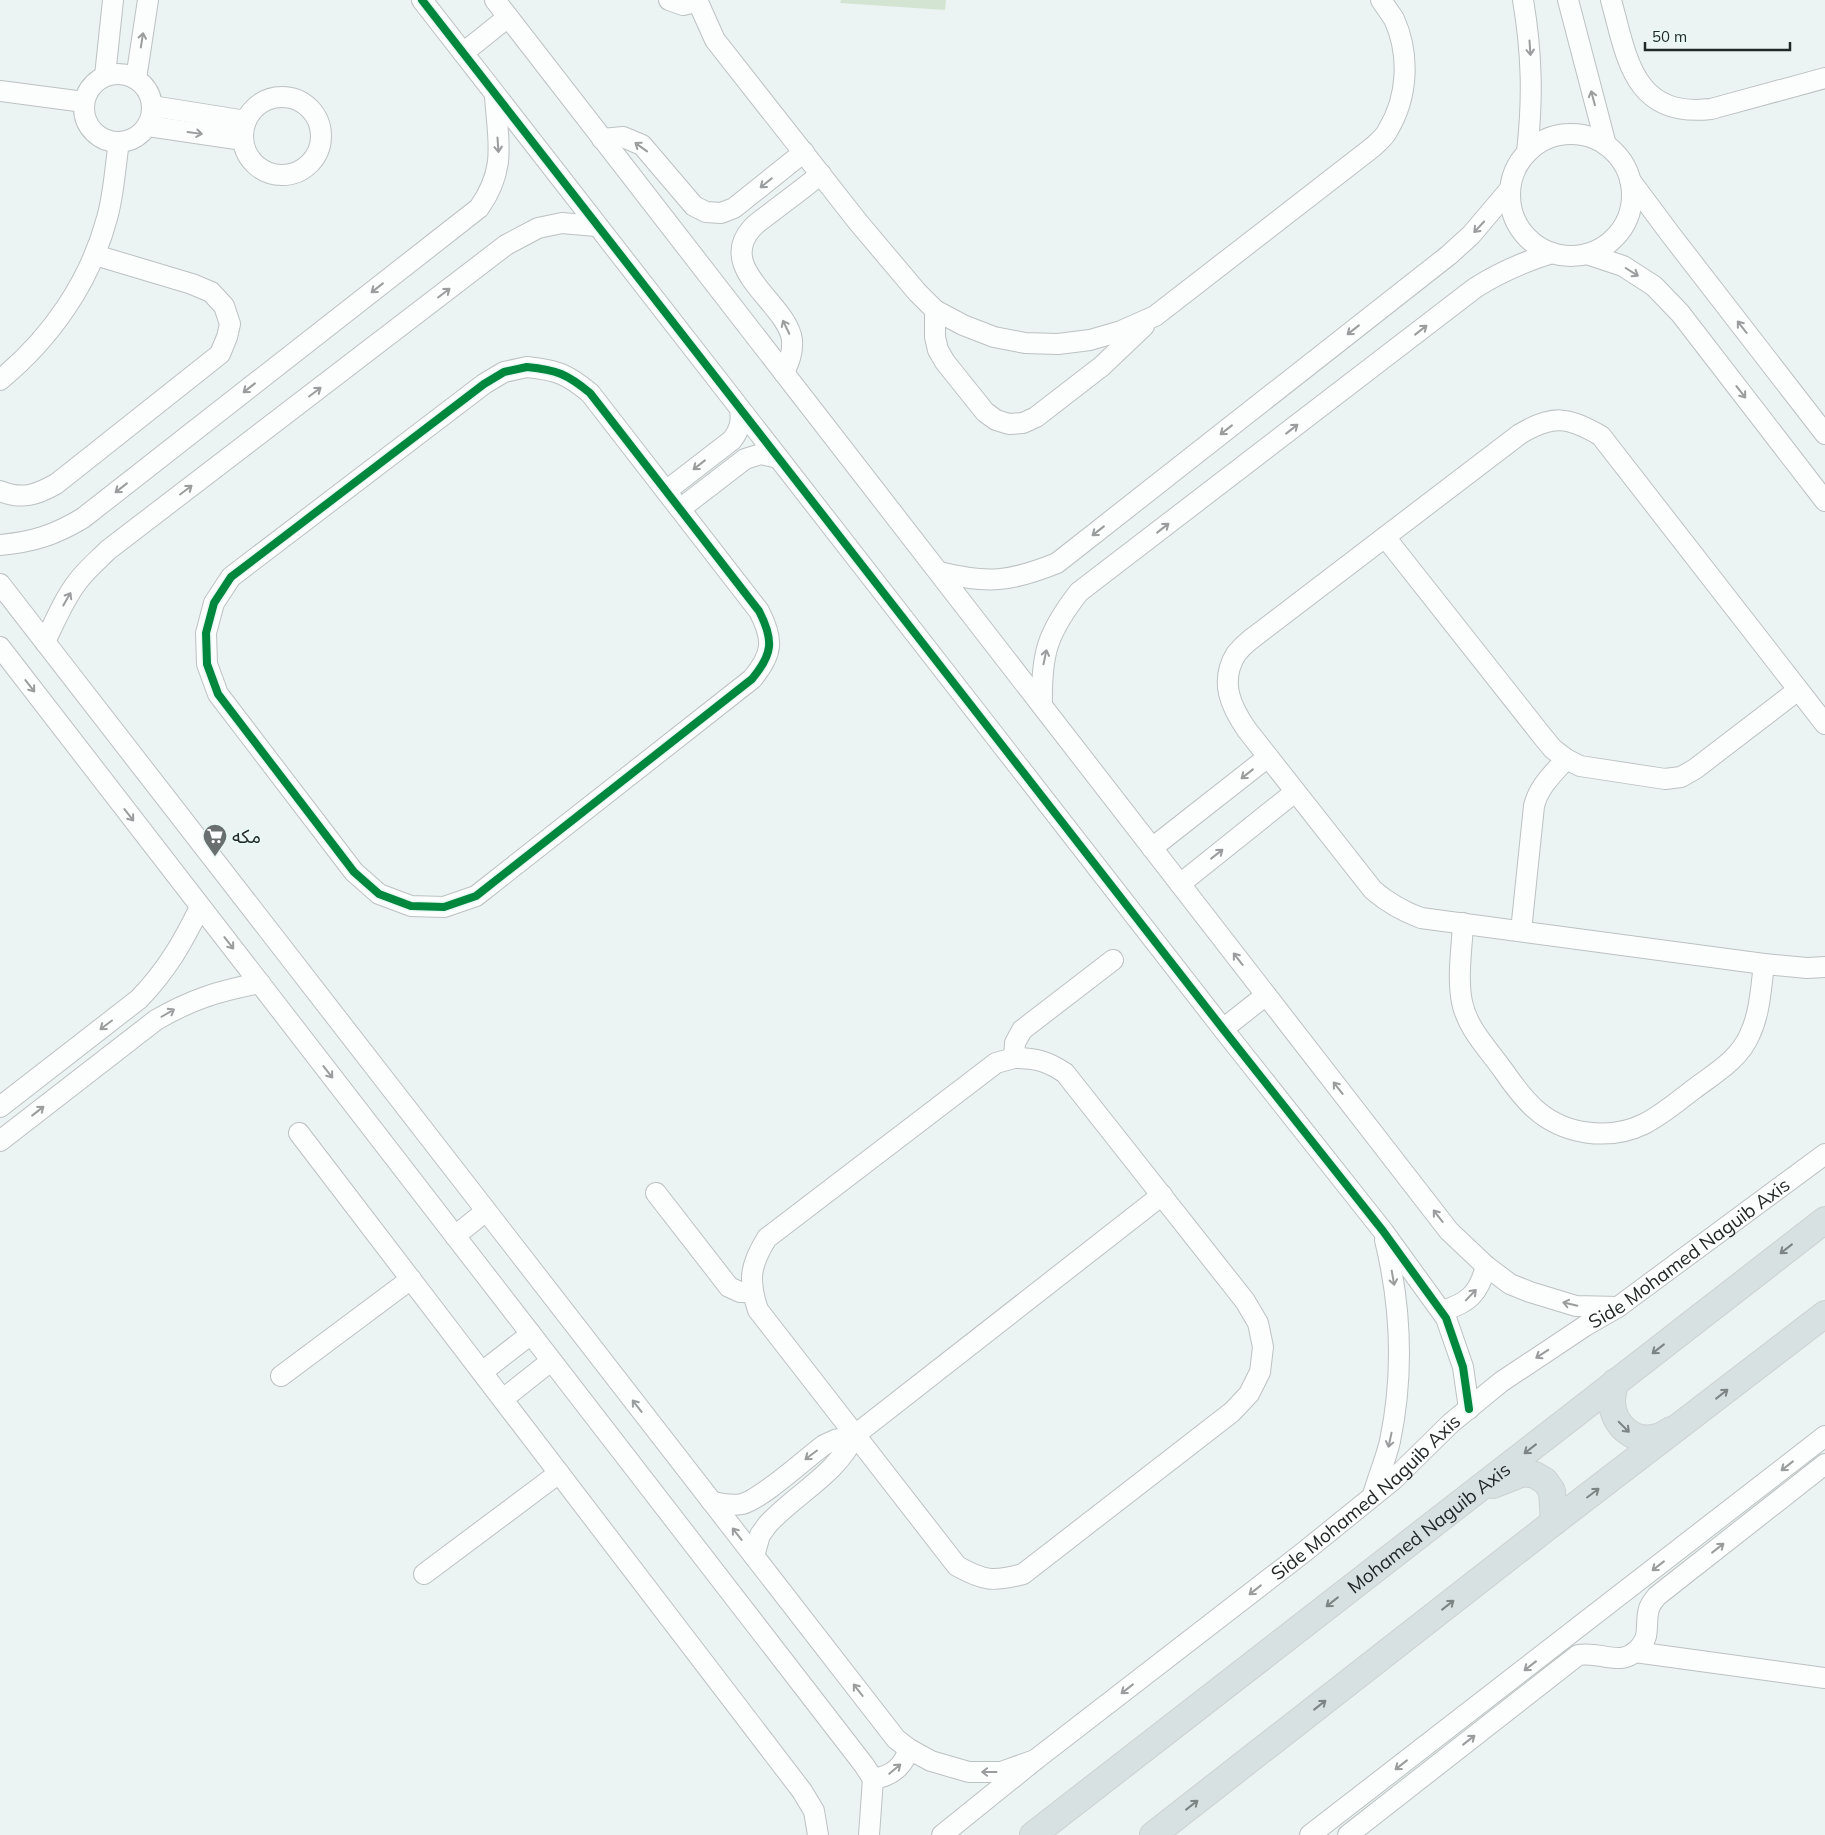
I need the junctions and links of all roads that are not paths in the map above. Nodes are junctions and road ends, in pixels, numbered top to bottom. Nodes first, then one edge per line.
1 (113, 0) edge
2 (148, 0) edge
3 (422, 0) edge
4 (495, 0) edge
5 (669, 0) edge
6 (1381, 0) edge
7 (1523, 0) edge
8 (1568, 0) edge
9 (1611, 0) edge
10 (697, 1) edge
11 (508, 17) junction
12 (463, 53) junction
13 (105, 76) junction
14 (1825, 78) edge
15 (136, 79) junction
16 (0, 91) edge
17 (495, 96) junction
18 (84, 102) junction
19 (152, 106) junction
20 (148, 126) junction
21 (602, 139) junction
22 (119, 142) junction
23 (1606, 145) junction
24 (804, 152) junction
25 (1528, 152) junction
26 (821, 174) junction
27 (1630, 179) junction
28 (1510, 189) junction
29 (596, 226) junction
30 (1552, 254) junction
31 (1587, 254) junction
32 (95, 255) junction
33 (935, 310) junction
34 (1155, 316) junction
35 (784, 373) junction
36 (0, 380) edge
37 (740, 409) junction
38 (1825, 434) edge
39 (778, 458) junction
40 (0, 491) edge
41 (666, 491) junction
42 (1825, 501) edge
43 (680, 509) junction
44 (1385, 537) junction
45 (0, 545) edge
46 (938, 572) junction
47 (0, 584) edge
48 (45, 642) junction
49 (0, 647) edge
50 (1798, 690) junction
51 (1042, 705) junction
52 (1825, 724) edge
53 (1268, 757) junction
54 (1566, 759) junction
55 (1296, 792) junction
56 (1152, 848) junction
57 (1180, 884) junction
58 (200, 907) junction
59 (1462, 923) junction
60 (1521, 931) junction
61 (1113, 960) dead end
62 (1764, 964) junction
63 (1825, 966) edge
64 (260, 983) junction
65 (1266, 995) junction
66 (1223, 1029) junction
67 (1014, 1058) junction
68 (0, 1107) edge
69 (299, 1133) dead end
70 (0, 1141) edge
71 (1825, 1154) edge
72 (656, 1193) dead end
73 (1162, 1195) junction
74 (486, 1211) junction
75 (1825, 1220) edge
76 (1383, 1231) junction
77 (455, 1236) junction
78 (1486, 1266) junction
79 (412, 1279) junction
80 (752, 1292) junction
81 (1618, 1307) junction
82 (1442, 1311) junction
83 (1825, 1314) edge
84 (531, 1334) junction
85 (551, 1361) junction
86 (482, 1372) junction
87 (281, 1376) dead end
88 (1615, 1382) junction
89 (503, 1399) junction
90 (1469, 1409) junction
91 (1687, 1421) junction
92 (855, 1435) junction
93 (1825, 1436) edge
94 (1825, 1464) edge
95 (559, 1473) junction
96 (1471, 1494) junction
97 (1373, 1495) junction
98 (711, 1501) junction
99 (1554, 1522) junction
100 (754, 1556) junction
101 (424, 1574) dead end
102 (1622, 1595) junction
103 (1646, 1618) junction
104 (1583, 1625) junction
105 (1635, 1652) junction
106 (1599, 1654) junction
107 (1825, 1678) edge
108 (908, 1749) junction
109 (1035, 1760) junction
110 (872, 1778) junction
111 (818, 1835) edge
112 (869, 1835) edge
113 (942, 1835) edge
114 (1033, 1835) edge
115 (1154, 1835) edge
116 (1310, 1835) edge
117 (1348, 1835) edge

1 - 13 street
15 -> 2 street
3 - 12 street
4 - 11 street
5 - 10 street
6 - 34 street
7 -> 25 street
23 -> 8 street
9 - 14 street
10 - 24 street
11 - 12 street
11 - 21 street
12 - 17 street
13 - 15 street
13 - 18 street
15 - 19 street
16 - 18 street
17 - 29 street
17 -> 45 street
18 - 22 street
19 - 20 street
20 -> 19 street
20 - 22 street
24 -> 21 street
21 - 35 street
22 - 32 street
23 - 25 street
23 - 27 street
24 - 26 street
25 - 28 street
26 - 33 street
35 -> 26 street
27 - 31 street
38 -> 27 street
28 - 30 street
28 -> 46 street
29 - 37 street
48 -> 29 street
30 - 31 street
51 -> 30 street
31 -> 42 street
32 - 36 street
32 - 40 street
33 - 34 street
33 - 34 street
35 - 46 street
37 - 39 street
37 -> 41 street
39 - 43 street
39 - 66 street
41 - 43 street
41 - 43 street
44 - 50 street
44 - 53 street
44 - 54 street
46 - 51 street
47 - 48 street
48 - 74 street
49 -> 58 street
50 - 52 street
50 - 54 street
51 - 56 street
53 - 55 street
53 -> 56 street
54 - 60 street
57 -> 55 street
55 - 59 street
56 - 57 street
65 -> 57 street
58 -> 64 street
58 -> 68 street
59 - 60 street
59 - 62 street
60 - 62 street
61 - 67 street
62 - 63 street
70 -> 64 street
64 -> 77 street
65 - 66 street
78 -> 65 street
66 - 76 street
67 - 73 street
67 - 80 street
69 - 79 street
71 - 81 street, Side Mohamed Naguib Axis
72 - 80 street
73 - 92 street
73 - 92 street
74 - 77 street
98 -> 74 street
75 -> 88 main road, Mohamed Naguib Axis
76 - 82 street
76 -> 97 street
77 - 84 street
81 -> 78 street
82 -> 78 street
79 - 86 street
79 - 87 street
80 - 92 street
81 -> 90 street, Side Mohamed Naguib Axis
82 - 90 street
91 -> 83 main road
84 - 85 street
84 - 86 street
85 - 89 street
85 - 110 street
86 - 89 street
88 -> 91 main road
88 -> 96 main road, Mohamed Naguib Axis
89 - 95 street
90 - 97 street, Side Mohamed Naguib Axis
99 -> 91 main road
92 -> 98 street
92 - 100 street
93 -> 102 street
103 -> 94 street
95 - 101 street
95 - 111 street
96 - 99 main road
96 -> 114 main road, Mohamed Naguib Axis
97 -> 109 street, Side Mohamed Naguib Axis
100 -> 98 street
115 -> 99 main road
108 -> 100 street
102 - 103 street
102 - 104 street
103 - 105 street
104 - 106 street
104 -> 116 street
105 - 106 street
105 - 107 street
117 -> 106 street
109 -> 108 street
110 -> 108 street
109 - 113 street, Side Mohamed Naguib Axis
110 - 112 street

